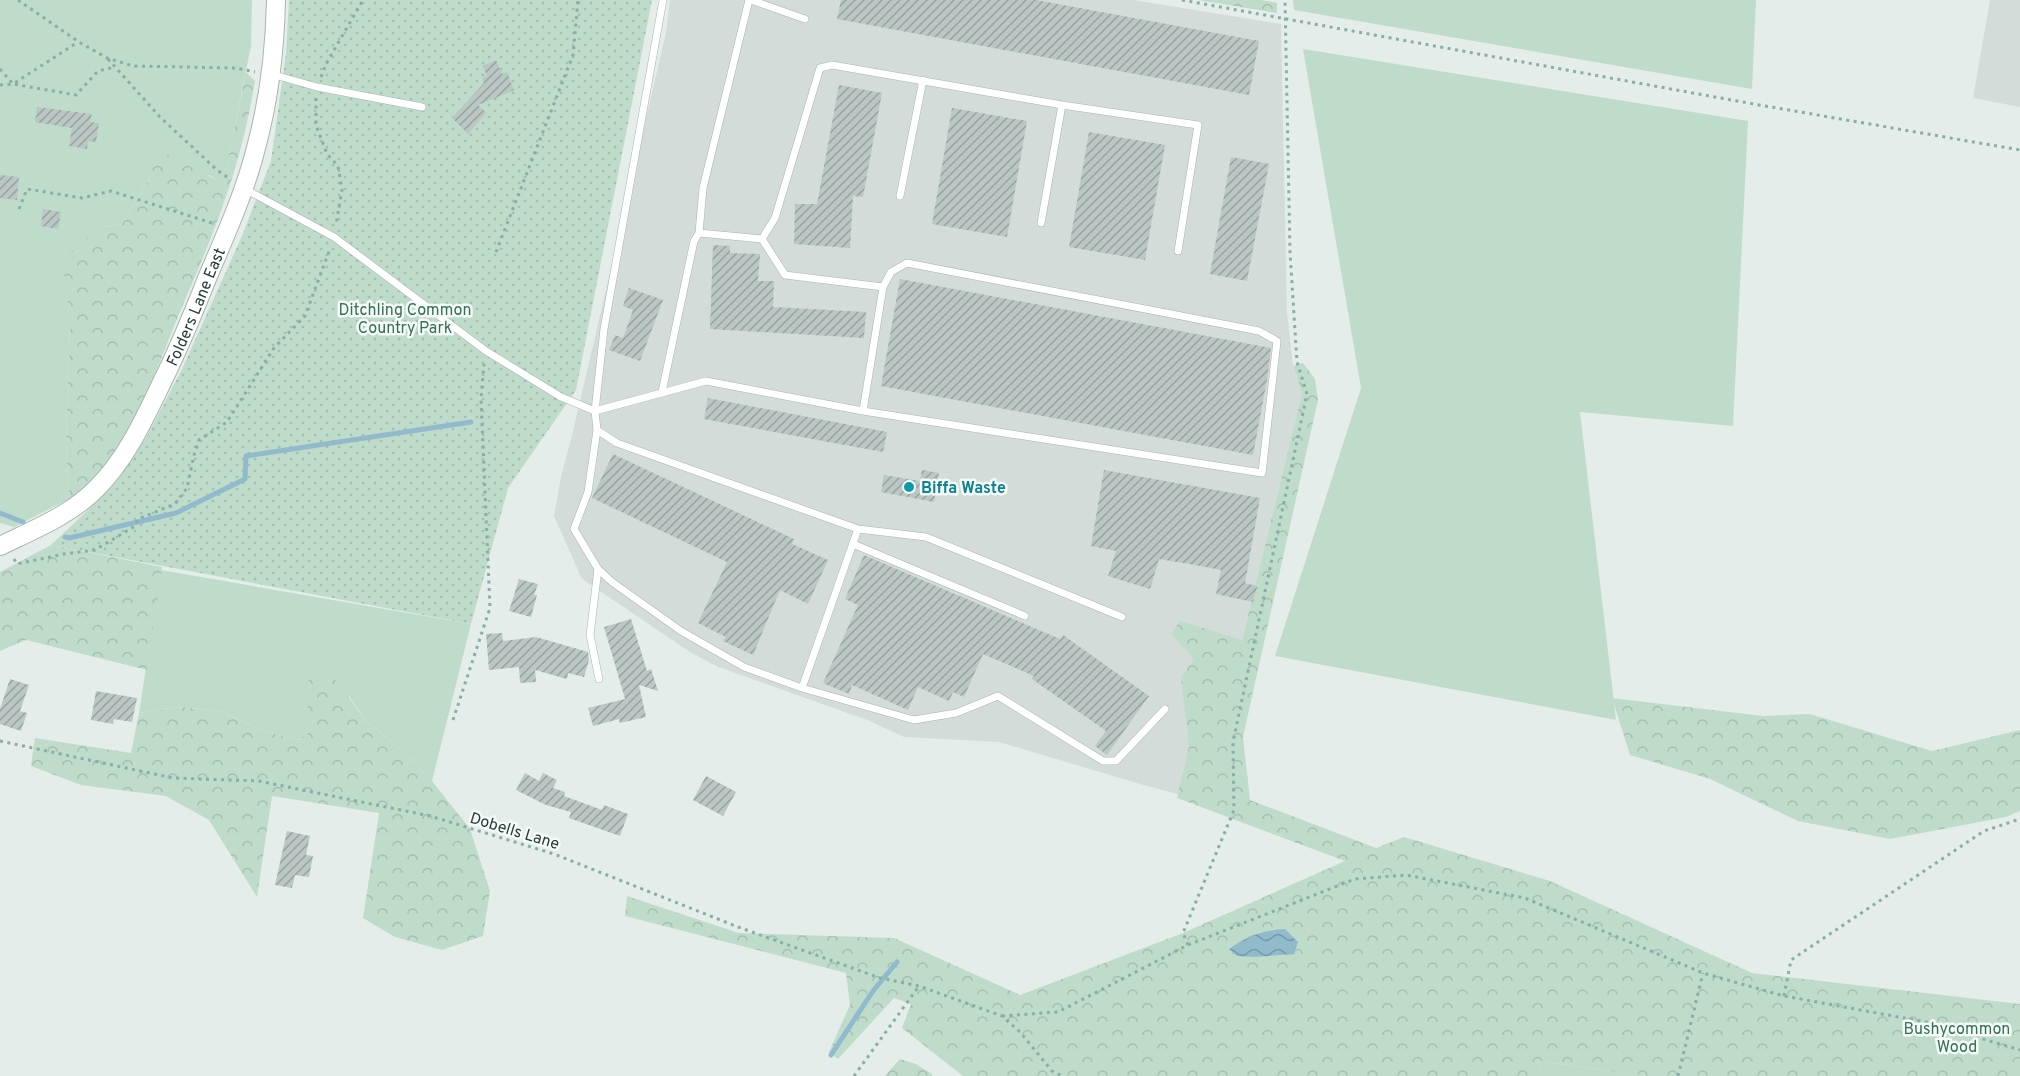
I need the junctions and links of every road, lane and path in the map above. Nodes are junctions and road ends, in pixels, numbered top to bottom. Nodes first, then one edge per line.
1 (18, 0) edge
2 (276, 0) edge
3 (363, 0) edge
4 (578, 0) edge
5 (663, 0) edge
6 (750, 0) edge
7 (1182, 0) edge
8 (805, 19) dead end
9 (79, 42) junction
10 (107, 58) junction
11 (116, 67) junction
12 (0, 69) edge
13 (271, 74) junction
14 (923, 80) junction
15 (13, 84) junction
16 (0, 85) edge
17 (317, 87) junction
18 (1062, 105) junction
19 (422, 107) dead end
20 (2020, 150) edge
21 (244, 188) junction
22 (900, 196) dead end
23 (19, 209) dead end
24 (1041, 223) dead end
25 (228, 228) junction
26 (699, 233) junction
27 (334, 237) junction
28 (762, 239) junction
29 (1178, 251) dead end
30 (496, 252) dead end
31 (883, 287) junction
32 (486, 351) junction
33 (663, 392) junction
34 (595, 411) junction
35 (863, 411) junction
36 (597, 430) junction
37 (858, 529) junction
38 (3, 544) edge
39 (853, 544) junction
40 (598, 569) junction
41 (1025, 616) dead end
42 (1122, 617) dead end
43 (599, 679) dead end
44 (802, 688) junction
45 (1165, 709) dead end
46 (453, 720) dead end
47 (0, 741) edge
48 (1234, 810) dead end
49 (2020, 819) edge
50 (1188, 945) junction
51 (1703, 973) junction
52 (919, 986) junction
53 (1784, 996) junction
54 (1002, 1016) junction
55 (2020, 1050) edge
56 (854, 1076) edge
57 (1062, 1076) edge
58 (1678, 1076) edge

1 - 9 path
2 - 13 street, Folders Lane East
3 - 17 path
4 - 30 path
5 - 34 lane
6 - 8 lane
6 - 26 lane
7 - 20 path
9 - 10 path
9 - 15 path
10 - 11 path
10 - 13 path
11 - 15 path
11 - 21 path
12 - 15 path
13 - 17 lane
13 - 21 street, Folders Lane East
14 - 18 lane
14 - 22 lane
14 - 28 lane
15 - 16 path
17 - 19 lane
17 - 27 path
18 - 24 lane
18 - 29 lane
21 - 25 street, Folders Lane East
21 - 27 lane
23 - 25 path
25 - 38 street, Folders Lane East
26 - 28 lane
26 - 33 lane
27 - 32 lane
27 - 38 path
28 - 31 lane
31 - 35 lane
31 - 35 lane
32 - 34 lane
32 - 46 path
33 - 34 lane
33 - 35 lane
34 - 36 lane
36 - 37 lane
36 - 40 lane
37 - 39 lane
37 - 42 lane
39 - 41 lane
39 - 44 lane
40 - 43 lane
40 - 44 lane
44 - 45 lane
47 - 52 path, Dobells Lane
48 - 50 path
49 - 53 path
50 - 51 path
50 - 54 path
51 - 53 path
51 - 58 path
52 - 54 path, Dobells Lane
52 - 56 path
53 - 55 path
54 - 57 path

